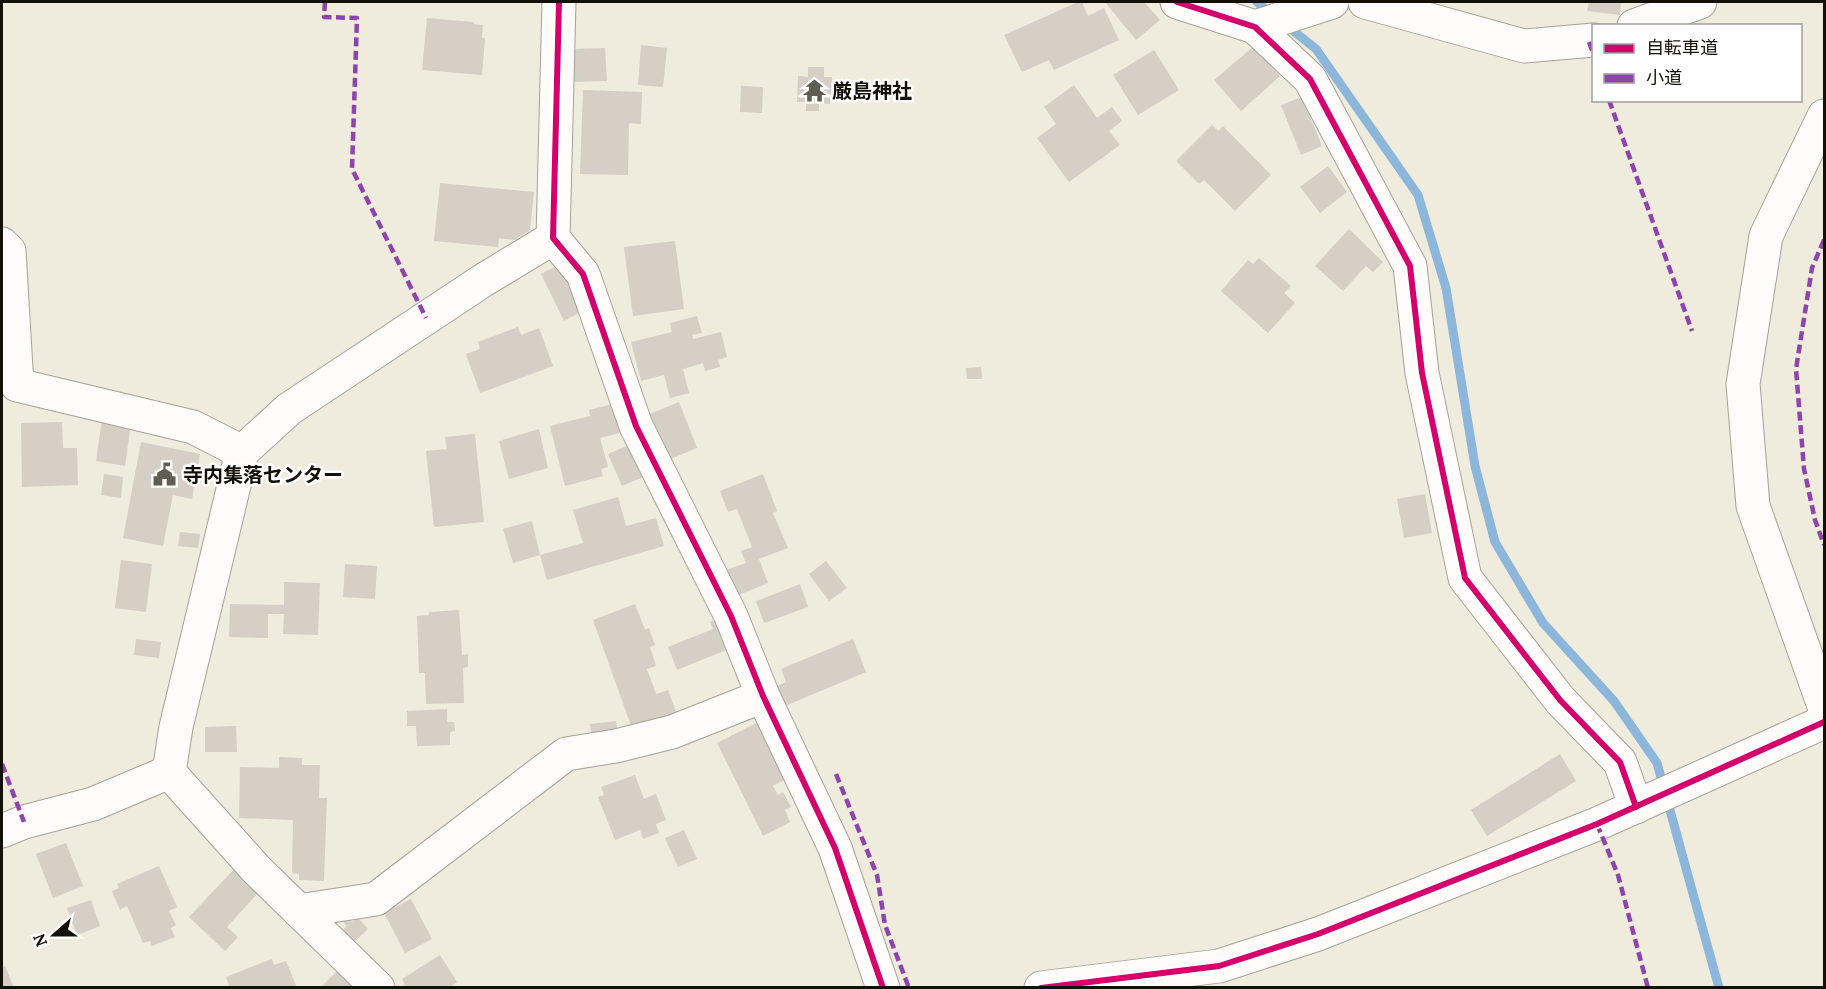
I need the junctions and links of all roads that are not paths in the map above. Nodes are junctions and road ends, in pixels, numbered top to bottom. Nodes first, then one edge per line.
1 (559, 2) edge
2 (1177, 2) edge
3 (1332, 2) edge
4 (1365, 2) edge
5 (1700, 2) edge
6 (1640, 24) edge
7 (1256, 27) junction
8 (1592, 40) edge
9 (1824, 116) edge
10 (553, 238) junction
11 (2, 244) edge
12 (242, 452) junction
13 (763, 696) junction
14 (1824, 706) edge
15 (1824, 722) edge
16 (169, 772) junction
17 (1636, 807) junction
18 (2, 831) edge
19 (299, 911) junction
20 (378, 987) edge
21 (883, 987) edge
22 (1041, 987) edge

1 - 10 street
2 - 7 street
3 - 7 street
4 - 8 street
5 - 6 street
7 - 17 street
9 - 14 street
10 - 12 street
10 - 13 street
11 - 12 street
12 - 16 street
13 - 19 street
13 - 21 street
15 - 17 street
16 - 18 street
16 - 19 street
17 - 22 street
19 - 20 street

